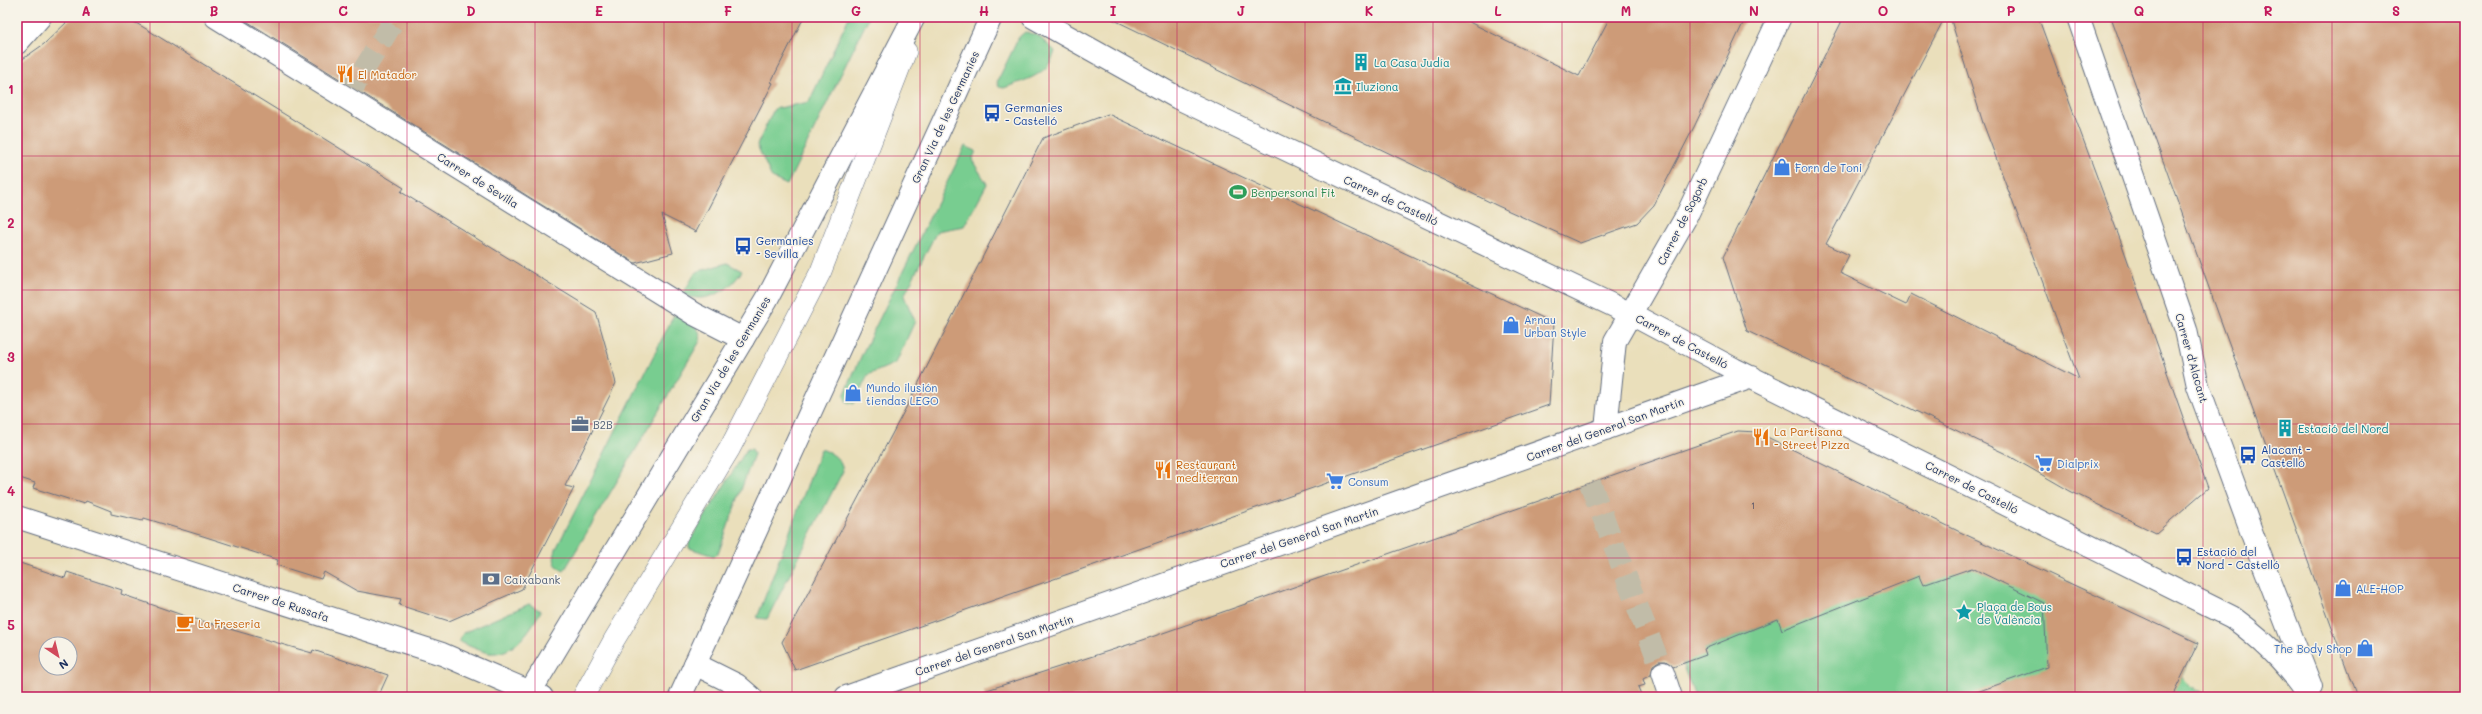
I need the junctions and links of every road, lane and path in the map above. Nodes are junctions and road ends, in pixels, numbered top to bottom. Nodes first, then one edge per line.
1 (40, 17) edge
2 (216, 17) edge
3 (914, 17) edge
4 (920, 17) edge
5 (991, 17) edge
6 (1033, 17) edge
7 (1780, 17) edge
8 (2078, 17) edge
9 (17, 43) edge
10 (1631, 314) junction
11 (743, 340) junction
12 (1752, 377) junction
13 (1606, 429) junction
14 (17, 517) edge
15 (695, 664) junction
16 (1663, 673) tunnel mouth
17 (533, 695) edge
18 (583, 697) edge
19 (680, 697) edge
20 (751, 697) edge
21 (846, 697) edge
22 (1671, 697) edge
23 (2309, 697) edge
24 (2315, 697) edge

1 - 9 street
2 - 11 street, Carrer de Sevilla
3 - 11 street, Gran Via de les Germanies
4 - 18 lane
5 - 15 street, Gran Via de les Germanies
6 - 10 street, Carrer de Castelló
7 - 10 street, Carrer de Sogorb
8 - 24 street, Carrer d'Alacant
10 - 12 street, Carrer de Castelló
10 - 13 street, Carrer de Sogorb
11 - 17 street, Gran Via de les Germanies
12 - 13 street, Carrer del General San Martín
12 - 23 street, Carrer de Castelló
13 - 21 street, Carrer del General San Martín
14 - 17 street, Carrer de Russafa
15 - 19 street, Gran Via de les Germanies
15 - 20 street
16 - 22 street

